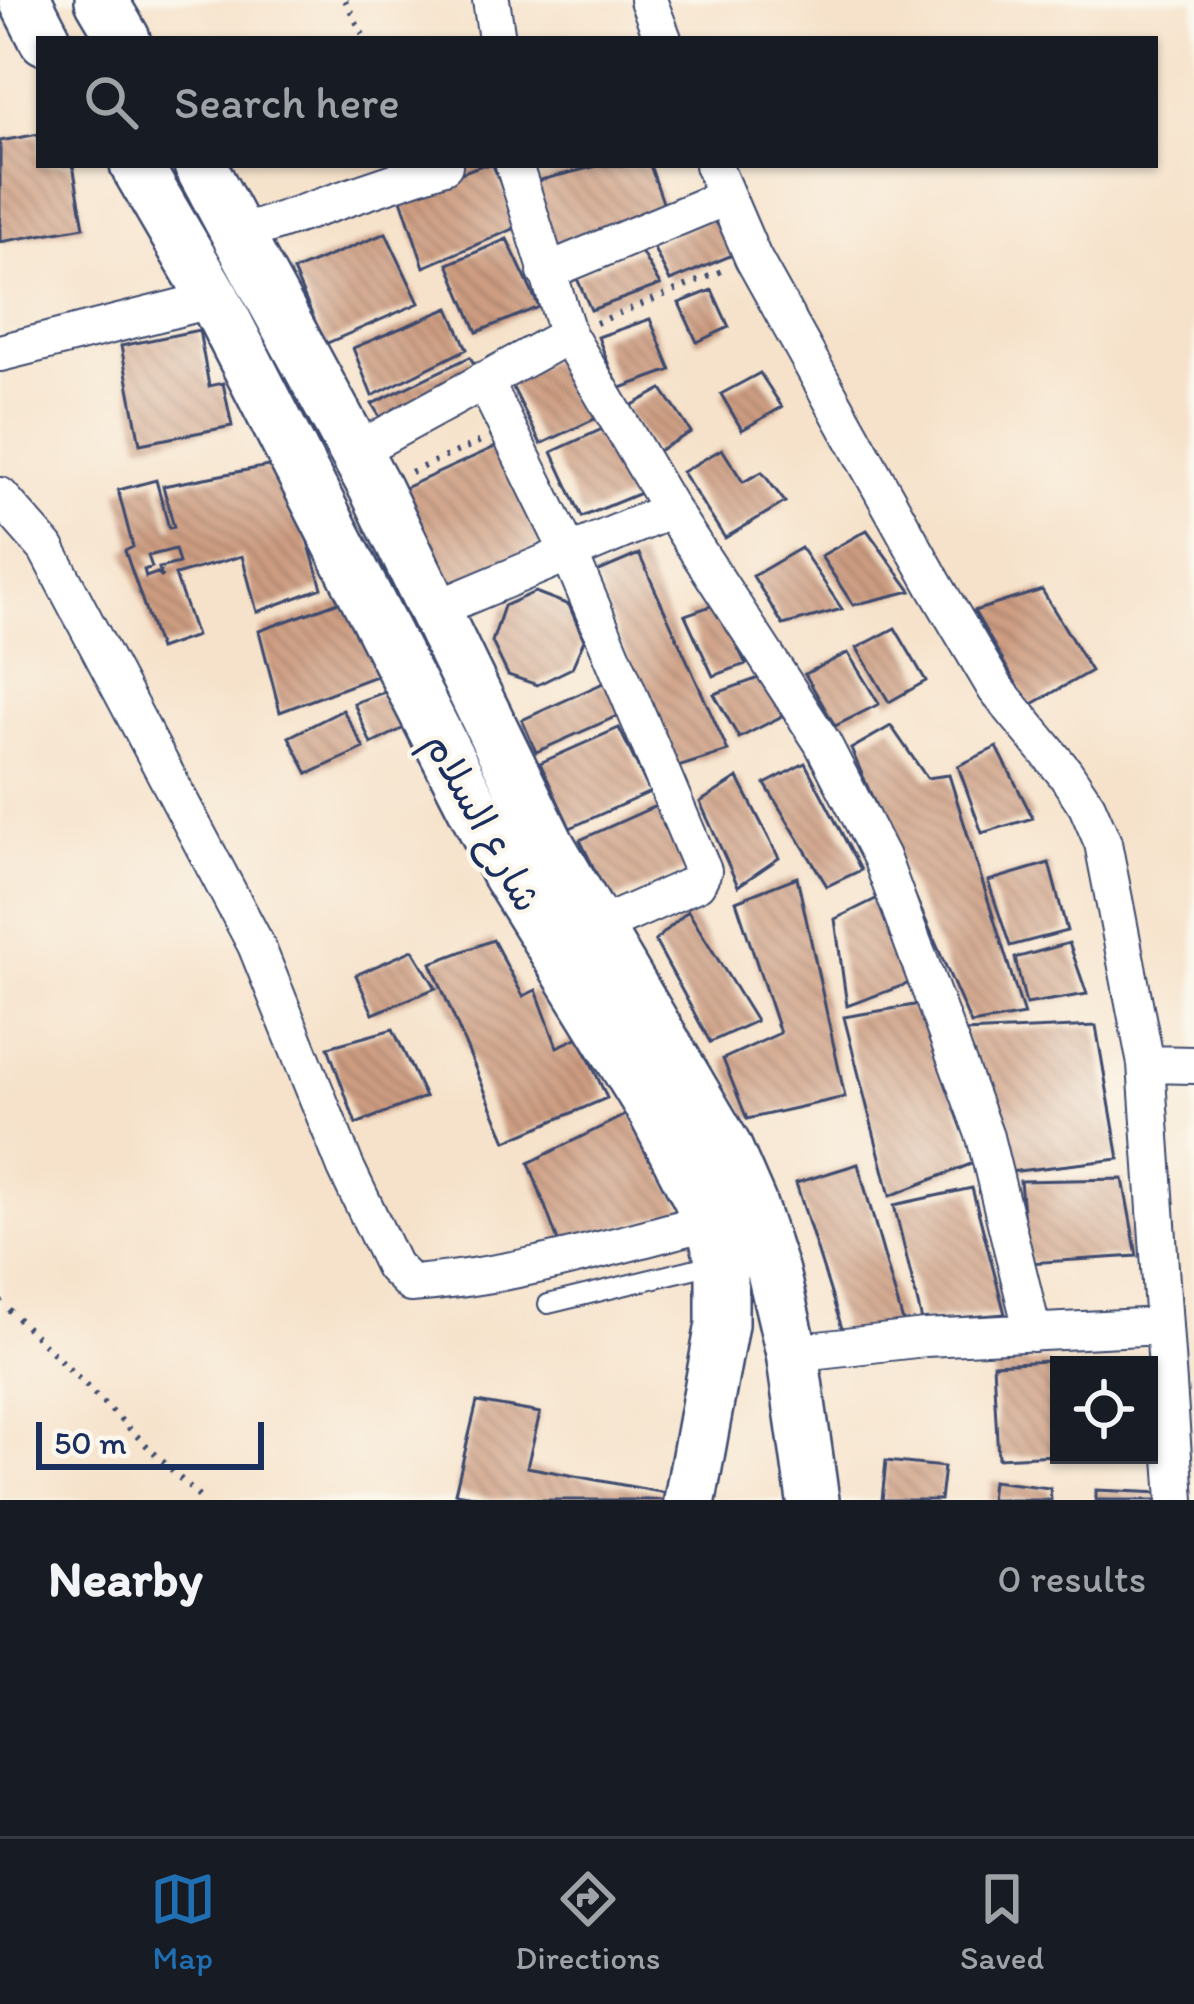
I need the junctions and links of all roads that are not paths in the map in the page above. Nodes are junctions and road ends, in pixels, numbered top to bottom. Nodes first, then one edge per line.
1 (25, 0) edge
2 (101, 0) edge
3 (491, 0) edge
4 (648, 0) edge
5 (43, 36) edge
6 (122, 36) edge
7 (496, 36) edge
8 (662, 36) edge
9 (138, 168) edge
10 (202, 168) edge
11 (515, 168) edge
12 (421, 169) edge
13 (719, 181) edge
14 (241, 234) junction
15 (546, 272) junction
16 (214, 299) junction
17 (568, 335) junction
18 (0, 352) edge
19 (484, 380) junction
20 (366, 469) junction
21 (0, 496) edge
22 (671, 510) junction
23 (570, 555) junction
24 (436, 609) junction
25 (596, 928) junction
26 (1146, 1064) junction
27 (1194, 1065) edge
28 (717, 1242) junction
29 (548, 1304) dead end
30 (1162, 1326) junction
31 (1033, 1333) junction
32 (792, 1353) junction
33 (1184, 1445) edge
34 (690, 1500) edge
35 (813, 1500) edge
36 (1176, 1500) edge

1 - 5 street
2 - 6 street
3 - 7 street
4 - 8 street
9 - 16 street, شارع السلام
10 - 14 street, شارع السلام
11 - 15 street
12 - 14 street
13 - 15 street
13 - 26 street
14 - 20 street, شارع السلام
15 - 17 street
16 - 18 street
16 - 28 street, شارع السلام
17 - 19 street
17 - 22 street
19 - 20 street
19 - 23 street
20 - 24 street, شارع السلام
21 - 28 street
22 - 23 street
22 - 31 street
23 - 24 street
23 - 25 street
24 - 25 street, شارع السلام
25 - 32 street, شارع السلام
26 - 27 street
26 - 30 street
28 - 29 lane
28 - 34 street, شارع السلام
30 - 31 street
30 - 33 street
31 - 32 street
32 - 35 street, شارع السلام
33 - 36 street

